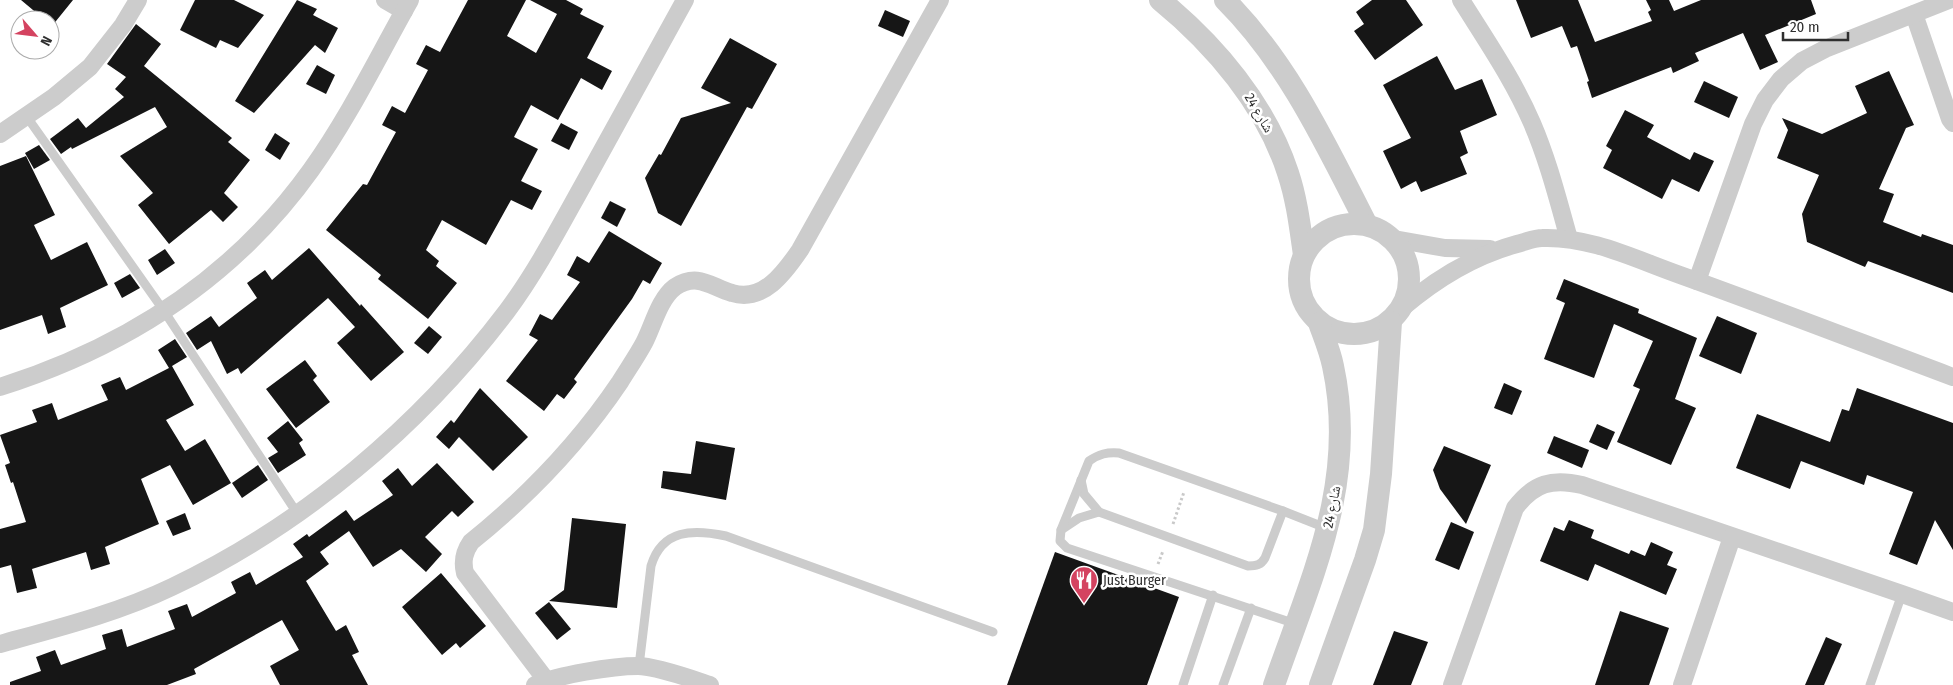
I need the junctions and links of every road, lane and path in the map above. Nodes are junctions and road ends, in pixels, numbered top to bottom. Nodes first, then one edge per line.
1 (138, 0) edge
2 (385, 0) edge
3 (685, 0) edge
4 (940, 0) edge
5 (1160, 0) edge
6 (1224, 0) edge
7 (1461, 0) edge
8 (1949, 0) edge
9 (407, 5) edge
10 (1914, 14) junction
11 (27, 117) junction
12 (1953, 123) edge
13 (0, 134) edge
14 (1367, 225) junction
15 (1569, 239) junction
16 (1394, 240) junction
17 (1498, 249) junction
18 (1304, 255) junction
19 (1697, 281) junction
20 (164, 311) junction
21 (1396, 315) junction
22 (1319, 323) junction
23 (1953, 377) edge
24 (0, 387) edge
25 (1081, 479) junction
26 (1283, 510) junction
27 (1099, 512) junction
28 (297, 513) junction
29 (1328, 529) junction
30 (1061, 530) junction
31 (1732, 537) junction
32 (1902, 594) junction
33 (1213, 595) junction
34 (1251, 608) junction
35 (1953, 612) edge
36 (1296, 624) junction
37 (993, 632) dead end
38 (0, 644) edge
39 (639, 666) junction
40 (540, 683) edge
41 (710, 685) edge
42 (1183, 685) edge
43 (1223, 685) edge
44 (1274, 685) edge
45 (1320, 685) edge
46 (1452, 685) edge
47 (1682, 685) edge
48 (1870, 685) edge

1 - 11 street
2 - 9 street
3 - 28 street
4 - 40 street
5 - 18 street, شارع 24
6 - 14 street
7 - 15 street
8 - 10 street
9 - 20 street
10 - 12 street
10 - 19 street
11 - 13 street
11 - 20 lane
14 - 16 street
14 - 18 street
15 - 17 street
15 - 19 street
16 - 17 street
16 - 21 street
17 - 21 street
18 - 22 street
19 - 23 street
20 - 24 street
20 - 28 lane
21 - 22 street
21 - 45 street
22 - 29 street, شارع 24
25 - 26 lane
25 - 27 lane
25 - 30 lane
26 - 27 lane
26 - 29 lane
27 - 30 lane
28 - 38 street
29 - 36 street, شارع 24
30 - 33 lane
31 - 32 street
31 - 46 street
31 - 47 street
32 - 35 street
32 - 48 lane
33 - 34 lane
33 - 42 lane
34 - 36 lane
34 - 43 lane
36 - 44 street, شارع 24
37 - 39 lane
39 - 40 street
39 - 41 street

